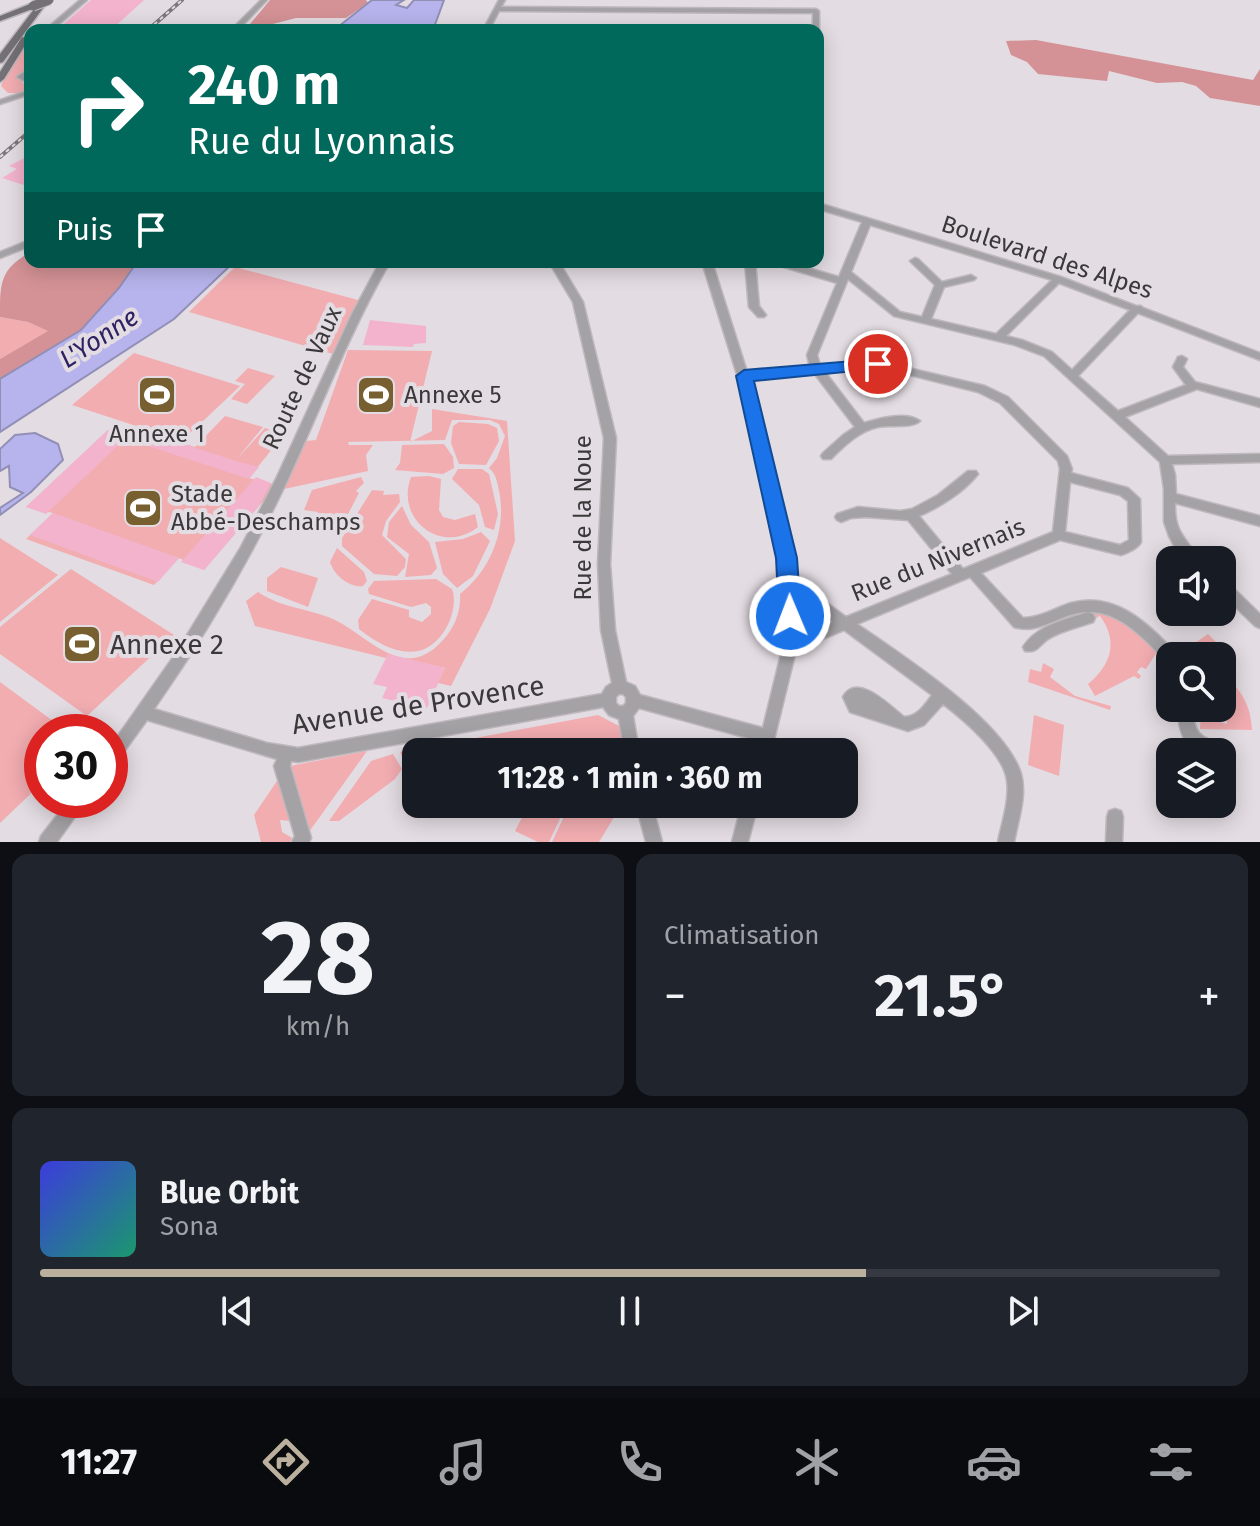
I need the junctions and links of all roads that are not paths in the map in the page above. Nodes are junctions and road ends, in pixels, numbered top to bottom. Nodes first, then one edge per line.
1 (46, 0) edge
2 (84, 0) edge
3 (264, 0) edge
4 (502, 0) edge
5 (30, 3) edge
6 (496, 9) junction
7 (0, 16) edge
8 (28, 24) edge
9 (33, 24) edge
10 (55, 24) edge
11 (240, 24) edge
12 (489, 24) edge
13 (816, 24) edge
14 (24, 29) edge
15 (24, 40) edge
16 (0, 60) edge
17 (0, 79) edge
18 (24, 93) edge
19 (24, 94) edge
20 (0, 95) edge
21 (0, 102) edge
22 (824, 208) edge
23 (867, 221) junction
24 (24, 245) edge
25 (0, 255) edge
26 (915, 261) dead end
27 (382, 268) edge
28 (558, 268) edge
29 (709, 268) edge
30 (751, 268) edge
31 (799, 268) edge
32 (971, 278) dead end
33 (1058, 279) junction
34 (842, 280) junction
35 (940, 285) junction
36 (866, 289) junction
37 (1138, 308) junction
38 (761, 315) dead end
39 (925, 321) junction
40 (999, 337) junction
41 (1260, 357) edge
42 (1182, 359) dead end
43 (816, 368) junction
44 (1073, 375) junction
45 (744, 376) junction
46 (1192, 386) junction
47 (1260, 403) edge
48 (1119, 415) junction
49 (915, 421) dead end
50 (860, 426) junction
51 (827, 456) dead end
52 (1260, 458) edge
53 (1165, 460) junction
54 (972, 474) dead end
55 (1065, 476) junction
56 (1169, 497) junction
57 (911, 515) junction
58 (841, 517) dead end
59 (1260, 521) edge
60 (1059, 535) junction
61 (1181, 546) edge
62 (966, 572) junction
63 (790, 588) junction
64 (1236, 599) edge
65 (1088, 618) dead end
66 (1260, 622) edge
67 (842, 623) junction
68 (1156, 642) edge
69 (790, 646) junction
70 (1030, 647) dead end
71 (620, 687) junction
72 (941, 695) junction
73 (608, 700) junction
74 (630, 706) junction
75 (144, 713) junction
76 (901, 723) dead end
77 (128, 735) edge
78 (768, 736) joint
79 (631, 738) edge
80 (286, 753) junction
81 (1115, 817) dead end
82 (65, 818) edge
83 (648, 818) edge
84 (746, 818) edge
85 (47, 842) edge
86 (300, 842) edge
87 (654, 842) edge
88 (740, 842) edge
89 (1006, 842) edge
90 (1114, 842) edge

1 - 5 main road, bridge
1 - 8 main road
1 - 9 main road
2 - 10 street
3 - 11 street
4 - 6 street
5 - 7 main road
6 - 12 street
6 - 13 street
14 - 16 main road
15 - 17 main road
18 - 20 street
19 - 21 street
22 - 23 street, Boulevard des Alpes
23 - 33 street, Boulevard des Alpes
23 - 34 street
24 - 25 street
26 - 35 street
27 - 75 street, Route de Vaux
28 - 71 street, Rue de la Noue
29 - 45 street
30 - 38 street
31 - 34 street
32 - 35 street
33 - 37 street, Boulevard des Alpes
33 - 40 street
34 - 36 street
34 - 36 street
34 - 43 street
35 - 39 street
36 - 39 street
37 - 41 street, Boulevard des Alpes
37 - 44 street
39 - 40 street
40 - 44 street
42 - 46 street
43 - 45 street
43 - 50 street
43 - 55 street
44 - 48 street
45 - 63 street
46 - 47 street
46 - 48 street
48 - 53 street
49 - 50 street
50 - 51 street
52 - 53 street
53 - 56 street
54 - 57 street
55 - 60 street
55 - 60 street
56 - 59 street
56 - 61 street
57 - 58 street
57 - 62 street
60 - 62 street, Rue du Nivernais
62 - 67 street, Rue du Nivernais
62 - 68 street
63 - 67 street
63 - 69 street
64 - 66 street
65 - 70 street
67 - 69 street, Rue du Nivernais
67 - 72 street
69 - 78 street
71 - 73 street
71 - 74 street
72 - 76 street
72 - 89 street
73 - 74 street
73 - 80 street, Avenue de Provence
74 - 78 street
74 - 79 street
75 - 77 street, Route de Vaux
75 - 80 street, Avenue de Provence
80 - 86 street
81 - 90 street
82 - 85 street
83 - 87 street
84 - 88 street

